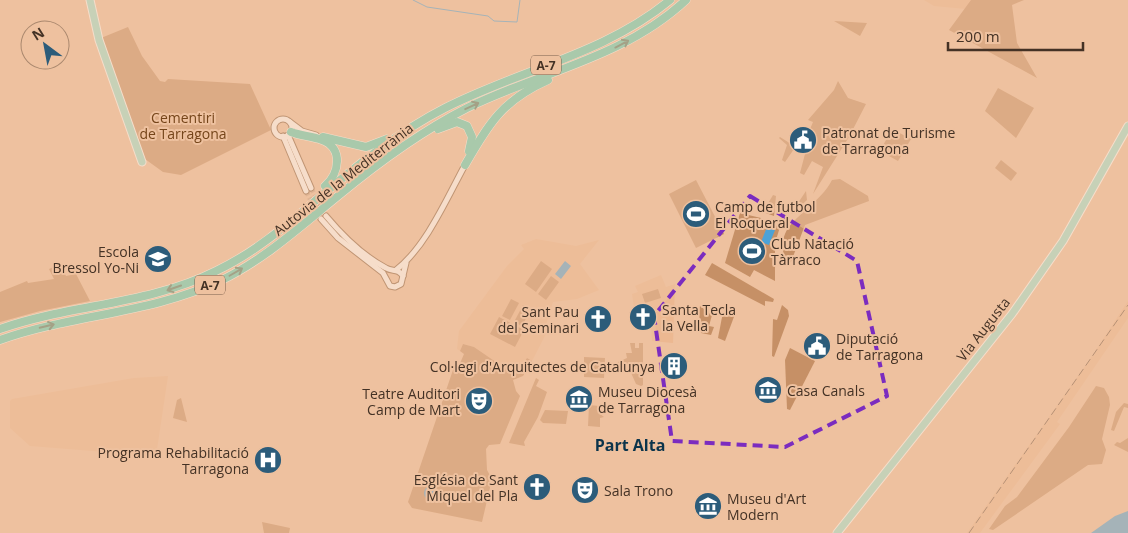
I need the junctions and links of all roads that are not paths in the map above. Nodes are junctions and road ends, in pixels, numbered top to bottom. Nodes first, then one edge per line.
1 (90, 0) edge
2 (670, 0) edge
3 (686, 0) edge
4 (590, 59) junction
5 (288, 120) junction
6 (418, 124) junction
7 (1128, 126) edge
8 (287, 135) junction
9 (323, 137) joint
10 (386, 158) junction
11 (142, 162) dead end
12 (464, 165) junction
13 (308, 189) tunnel mouth
14 (269, 239) junction
15 (406, 263) junction
16 (394, 270) junction
17 (403, 276) junction
18 (386, 277) junction
19 (0, 329) edge
20 (0, 340) edge
21 (837, 533) edge

1 - 11 main road
2 - 6 highway, Autovia de la Mediterrània / A-7
4 -> 3 highway, Autovia de la Mediterrània / A-7
10 -> 4 highway, Autovia de la Mediterrània / A-7
4 - 12 highway
5 - 8 street
5 - 8 street
5 - 9 street
6 - 9 highway
6 - 14 highway, Autovia de la Mediterrània / A-7
7 - 21 main road, Via Augusta
8 - 13 street
8 - 14 highway
10 - 12 highway
20 -> 10 highway, Autovia de la Mediterrània / A-7
12 - 15 street
14 -> 19 highway, Autovia de la Mediterrània / A-7
15 - 16 street
15 - 17 street
16 - 17 street
16 - 18 street
16 - 18 street
17 - 18 street

